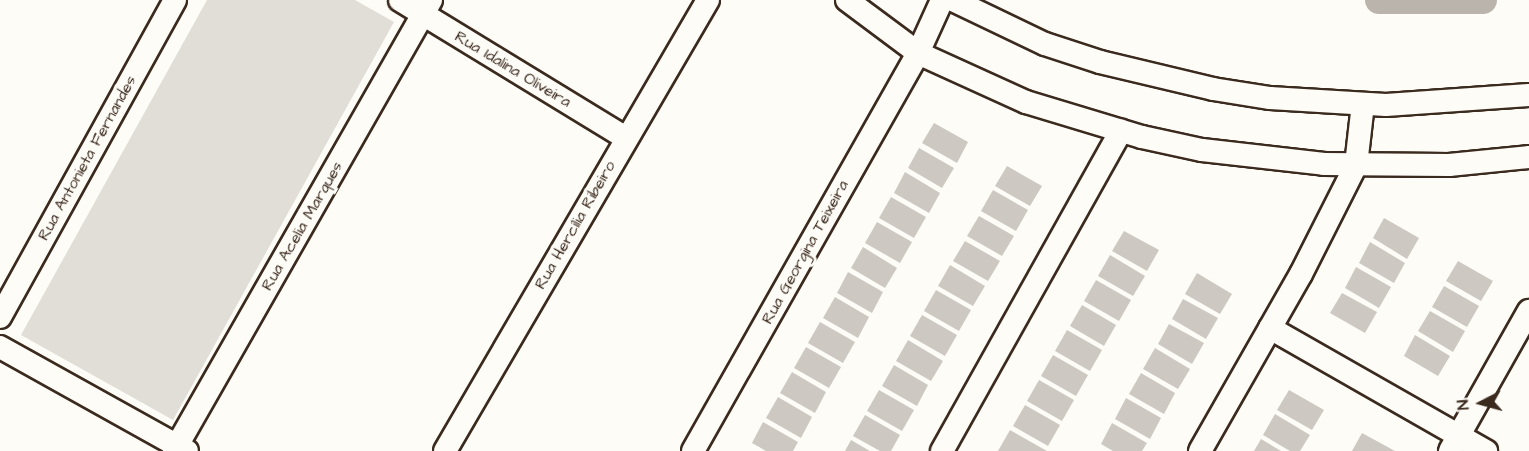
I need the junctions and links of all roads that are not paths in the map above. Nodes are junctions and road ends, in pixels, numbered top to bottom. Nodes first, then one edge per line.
1 (175, 0) edge
2 (400, 0) edge
3 (708, 0) edge
4 (847, 0) edge
5 (942, 0) edge
6 (953, 0) edge
7 (427, 7) edge
8 (918, 53) junction
9 (1529, 95) edge
10 (1363, 104) junction
11 (1121, 131) junction
12 (626, 138) junction
13 (1529, 157) edge
14 (1356, 165) junction
15 (1529, 310) edge
16 (0, 317) edge
17 (1270, 328) junction
18 (0, 347) edge
19 (1455, 443) edge
20 (179, 449) edge
21 (445, 451) edge
22 (693, 451) edge
23 (942, 451) edge
24 (1200, 451) edge
25 (1486, 451) edge

1 - 16 street, Rua Antonieta Fernandes
2 - 7 street, Rua Idalina Oliveira
3 - 12 street, Rua Hercília Ribeiro
4 - 8 street
5 - 8 street, Rua Georgina Teixeira
6 - 10 street
7 - 12 street, Rua Idalina Oliveira
7 - 20 street, Rua Acelia Marques
8 - 11 street
8 - 22 street, Rua Georgina Teixeira
9 - 10 street
10 - 14 street
11 - 14 street
11 - 23 street
12 - 21 street, Rua Hercília Ribeiro
13 - 14 street
14 - 17 street
15 - 19 street
17 - 19 street
17 - 24 street
18 - 20 street
19 - 25 street

